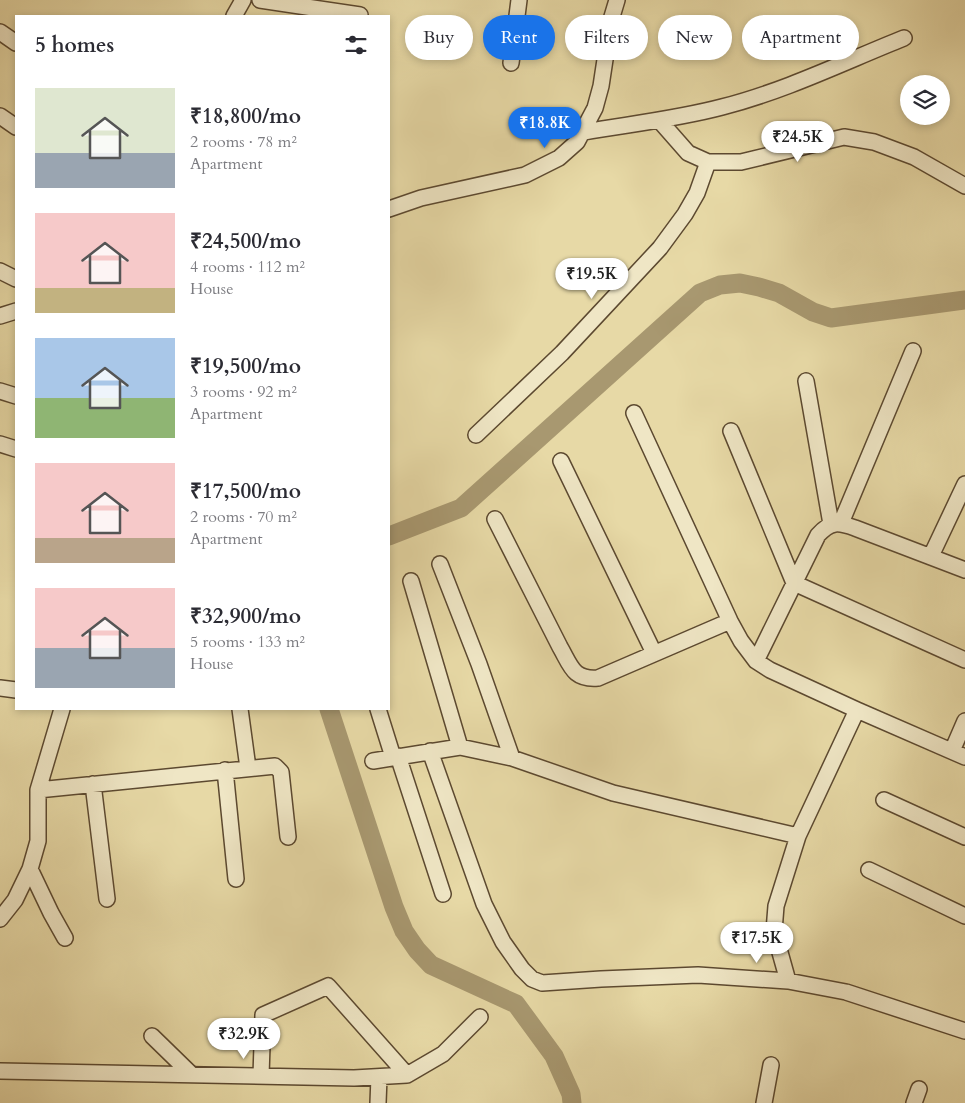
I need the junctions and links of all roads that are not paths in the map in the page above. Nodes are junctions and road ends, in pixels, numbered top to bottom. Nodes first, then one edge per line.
1 (243, 0) edge
2 (260, 0) edge
3 (519, 0) edge
4 (617, 0) edge
5 (360, 10) edge
6 (235, 15) edge
7 (0, 32) edge
8 (904, 38) dead end
9 (15, 41) edge
10 (510, 62) dead end
11 (0, 116) edge
12 (659, 120) junction
13 (15, 126) edge
14 (584, 132) junction
15 (708, 162) junction
16 (965, 186) edge
17 (390, 209) edge
18 (0, 271) edge
19 (15, 278) edge
20 (15, 311) edge
21 (0, 316) edge
22 (913, 352) dead end
23 (806, 382) dead end
24 (0, 391) edge
25 (15, 396) edge
26 (634, 413) dead end
27 (731, 431) dead end
28 (476, 435) dead end
29 (0, 444) edge
30 (15, 449) edge
31 (561, 461) dead end
32 (965, 484) edge
33 (495, 520) dead end
34 (836, 524) junction
35 (931, 556) junction
36 (440, 564) dead end
37 (965, 570) edge
38 (411, 581) dead end
39 (794, 583) junction
40 (730, 621) junction
41 (654, 653) junction
42 (965, 660) edge
43 (756, 661) junction
44 (0, 688) edge
45 (15, 690) edge
46 (62, 710) edge
47 (240, 710) edge
48 (378, 710) edge
49 (858, 710) junction
50 (965, 721) edge
51 (460, 747) junction
52 (430, 751) junction
53 (958, 754) edge
54 (395, 757) junction
55 (512, 758) junction
56 (373, 761) dead end
57 (248, 768) junction
58 (225, 770) junction
59 (93, 784) junction
60 (38, 790) junction
61 (884, 800) dead end
62 (798, 836) junction
63 (288, 837) dead end
64 (965, 837) edge
65 (30, 869) junction
66 (869, 870) dead end
67 (236, 879) dead end
68 (443, 894) dead end
69 (108, 900) dead end
70 (965, 916) edge
71 (0, 919) edge
72 (65, 938) dead end
73 (788, 981) junction
74 (480, 1017) dead end
75 (965, 1031) edge
76 (152, 1036) dead end
77 (772, 1065) dead end
78 (0, 1071) edge
79 (191, 1074) junction
80 (407, 1075) junction
81 (261, 1076) junction
82 (379, 1076) junction
83 (378, 1103) edge
84 (764, 1103) edge

1 - 6 street
2 - 5 street
3 - 10 street
4 - 14 street
7 - 9 street
8 - 12 street
11 - 13 street
12 - 14 street
12 - 15 street
14 - 17 street
15 - 16 street
15 - 28 street
18 - 19 street
20 - 21 street
22 - 34 street
23 - 34 street
24 - 25 street
26 - 40 street
27 - 39 street
29 - 30 street
31 - 41 street
32 - 35 street
33 - 41 street
34 - 35 street
34 - 39 street
35 - 37 street
36 - 55 street
38 - 51 street
39 - 42 street
39 - 43 street
40 - 41 street
40 - 43 street
43 - 49 street
44 - 45 street
46 - 60 street
47 - 57 street
48 - 54 street
49 - 53 street
49 - 62 street
50 - 53 street
51 - 52 street
51 - 55 street
52 - 54 street
52 - 73 street
54 - 56 street
54 - 68 street
55 - 62 street
57 - 58 street
57 - 63 street
58 - 59 street
58 - 67 street
59 - 60 street
59 - 69 street
60 - 65 street
61 - 64 street
62 - 73 street
65 - 71 street
65 - 72 street
66 - 70 street
73 - 75 street
74 - 80 street
76 - 79 street
77 - 84 street
78 - 79 street
79 - 81 street
80 - 81 street
80 - 82 street
81 - 82 street
82 - 83 street

